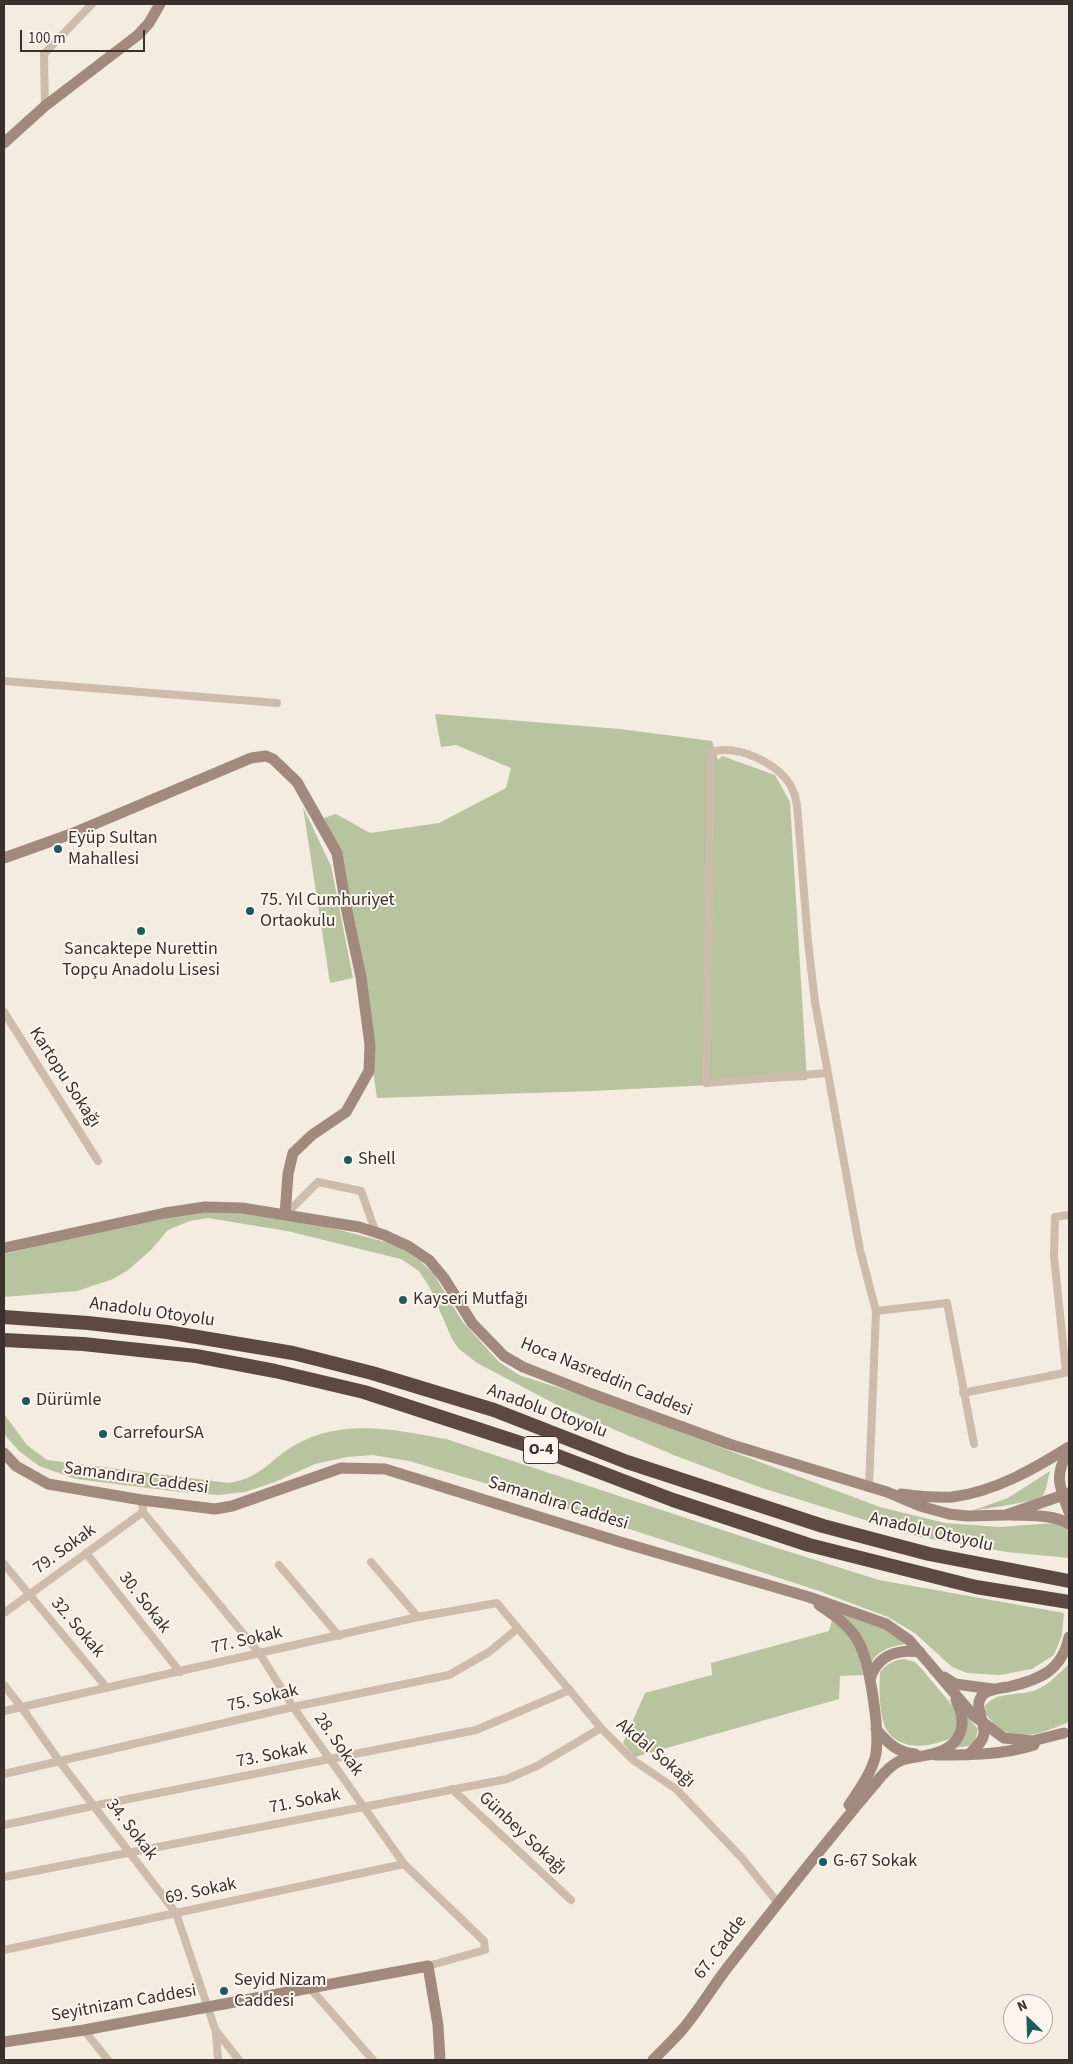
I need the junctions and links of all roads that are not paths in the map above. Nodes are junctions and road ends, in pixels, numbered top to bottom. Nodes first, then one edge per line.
1 (92, 4) edge
2 (159, 4) edge
3 (45, 106) junction
4 (4, 143) edge
5 (4, 681) edge
6 (277, 703) dead end
7 (4, 858) edge
8 (4, 1012) edge
9 (827, 1073) junction
10 (98, 1160) dead end
11 (285, 1215) junction
12 (1069, 1215) edge
13 (376, 1233) junction
14 (4, 1248) edge
15 (876, 1311) junction
16 (4, 1316) edge
17 (4, 1340) edge
18 (1068, 1372) edge
19 (963, 1393) junction
20 (974, 1444) dead end
21 (1069, 1447) edge
22 (1069, 1451) edge
23 (4, 1453) edge
24 (869, 1487) junction
25 (887, 1492) junction
26 (1066, 1494) edge
27 (142, 1506) junction
28 (1069, 1512) edge
29 (1006, 1515) junction
30 (1069, 1524) edge
31 (86, 1553) junction
32 (371, 1562) dead end
33 (4, 1564) edge
34 (279, 1566) dead end
35 (1069, 1580) edge
36 (29, 1595) junction
37 (809, 1598) junction
38 (497, 1602) joint
39 (1069, 1602) edge
40 (4, 1613) edge
41 (418, 1617) junction
42 (518, 1629) junction
43 (340, 1636) junction
44 (1069, 1637) edge
45 (920, 1652) junction
46 (260, 1654) junction
47 (180, 1672) junction
48 (937, 1673) junction
49 (870, 1681) junction
50 (4, 1685) edge
51 (107, 1688) junction
52 (570, 1690) junction
53 (994, 1690) junction
54 (952, 1691) junction
55 (294, 1707) junction
56 (22, 1708) junction
57 (4, 1710) edge
58 (982, 1721) junction
59 (602, 1728) junction
60 (876, 1729) junction
61 (1067, 1732) edge
62 (929, 1755) junction
63 (968, 1755) junction
64 (330, 1760) junction
65 (60, 1762) junction
66 (4, 1774) edge
67 (452, 1789) junction
68 (93, 1806) junction
69 (362, 1806) junction
70 (4, 1825) edge
71 (129, 1852) junction
72 (815, 1856) junction
73 (404, 1864) junction
74 (4, 1877) edge
75 (571, 1900) dead end
76 (778, 1903) junction
77 (176, 1913) junction
78 (4, 1950) edge
79 (428, 1966) junction
80 (310, 1988) junction
81 (208, 2007) junction
82 (84, 2030) junction
83 (216, 2032) junction
84 (4, 2042) edge
85 (108, 2060) edge
86 (218, 2060) edge
87 (239, 2060) edge
88 (373, 2060) edge
89 (440, 2060) edge
90 (653, 2060) edge

1 - 3 street
2 - 3 main road
3 - 4 main road
5 - 6 street
7 - 11 main road
8 - 10 street, Kartopu Sokağı
9 - 9 street
9 - 15 street
11 - 13 main road, Hoca Nasreddin Caddesi
11 - 13 street
11 - 14 main road, Hoca Nasreddin Caddesi
12 - 18 street
13 - 24 main road, Hoca Nasreddin Caddesi
15 - 19 street
15 - 24 street
16 - 35 highway, Anadolu Otoyolu / O-4
17 - 39 highway, Anadolu Otoyolu / O-4
18 - 19 street
19 - 20 street
21 - 25 main road
22 - 26 main road
23 - 27 main road, Samandıra Caddesi
24 - 25 main road, Hoca Nasreddin Caddesi
25 - 29 main road
26 - 28 main road
26 - 29 main road
27 - 31 street, 79. Sokak
27 - 37 main road, Samandıra Caddesi
27 - 46 street, 28. Sokak
29 - 30 main road
31 - 36 street, 79. Sokak
31 - 47 street, 30. Sokak
32 - 41 street
33 - 36 street, 32. Sokak
34 - 43 street
36 - 40 street, 79. Sokak
36 - 51 street, 32. Sokak
37 - 45 main road, Samandıra Caddesi
37 - 49 main road
38 - 41 street, 77. Sokak
38 - 42 street, Akdal Sokağı
41 - 43 street, 77. Sokak
42 - 52 street, Akdal Sokağı
42 - 55 street, 75. Sokak
43 - 46 street, 77. Sokak
44 - 53 main road
45 - 48 main road, Samandıra Caddesi
45 - 49 main road
46 - 47 street, 77. Sokak
46 - 55 street, 28. Sokak
47 - 51 street, 77. Sokak
48 - 53 main road
48 - 54 main road, Samandıra Caddesi
49 - 60 main road
50 - 56 street, 34. Sokak
51 - 56 street, 77. Sokak
52 - 59 street, Akdal Sokağı
52 - 64 street, 73. Sokak
53 - 58 main road
54 - 58 main road, Samandıra Caddesi
54 - 62 main road
55 - 64 street, 28. Sokak
55 - 65 street, 75. Sokak
56 - 57 street, 77. Sokak
56 - 65 street, 34. Sokak
58 - 61 main road, Samandıra Caddesi
58 - 63 main road
59 - 67 street, 71. Sokak
59 - 76 street, Akdal Sokağı
60 - 62 main road
60 - 72 main road, 67. Cadde
61 - 63 main road
62 - 63 main road
62 - 72 main road, 67. Cadde
64 - 68 street, 73. Sokak
64 - 69 street, 28. Sokak
65 - 66 street, 75. Sokak
65 - 68 street, 34. Sokak
67 - 69 street, 71. Sokak
67 - 75 street, Günbey Sokağı
68 - 70 street, 73. Sokak
68 - 71 street, 34. Sokak
69 - 71 street, 71. Sokak
69 - 73 street, 28. Sokak
71 - 74 street, 71. Sokak
71 - 77 street, 34. Sokak
72 - 76 main road, 67. Cadde
73 - 77 street, 69. Sokak
73 - 79 street, 28. Sokak
76 - 90 main road, 67. Cadde
77 - 78 street, 69. Sokak
77 - 81 street, 34. Sokak
79 - 80 main road, Seyitnizam Caddesi
79 - 89 main road
80 - 81 main road, Seyitnizam Caddesi
80 - 88 street
81 - 82 main road, Seyitnizam Caddesi
81 - 83 street, 34. Sokak
82 - 84 main road, Seyitnizam Caddesi
82 - 85 street
83 - 86 street
83 - 87 street

